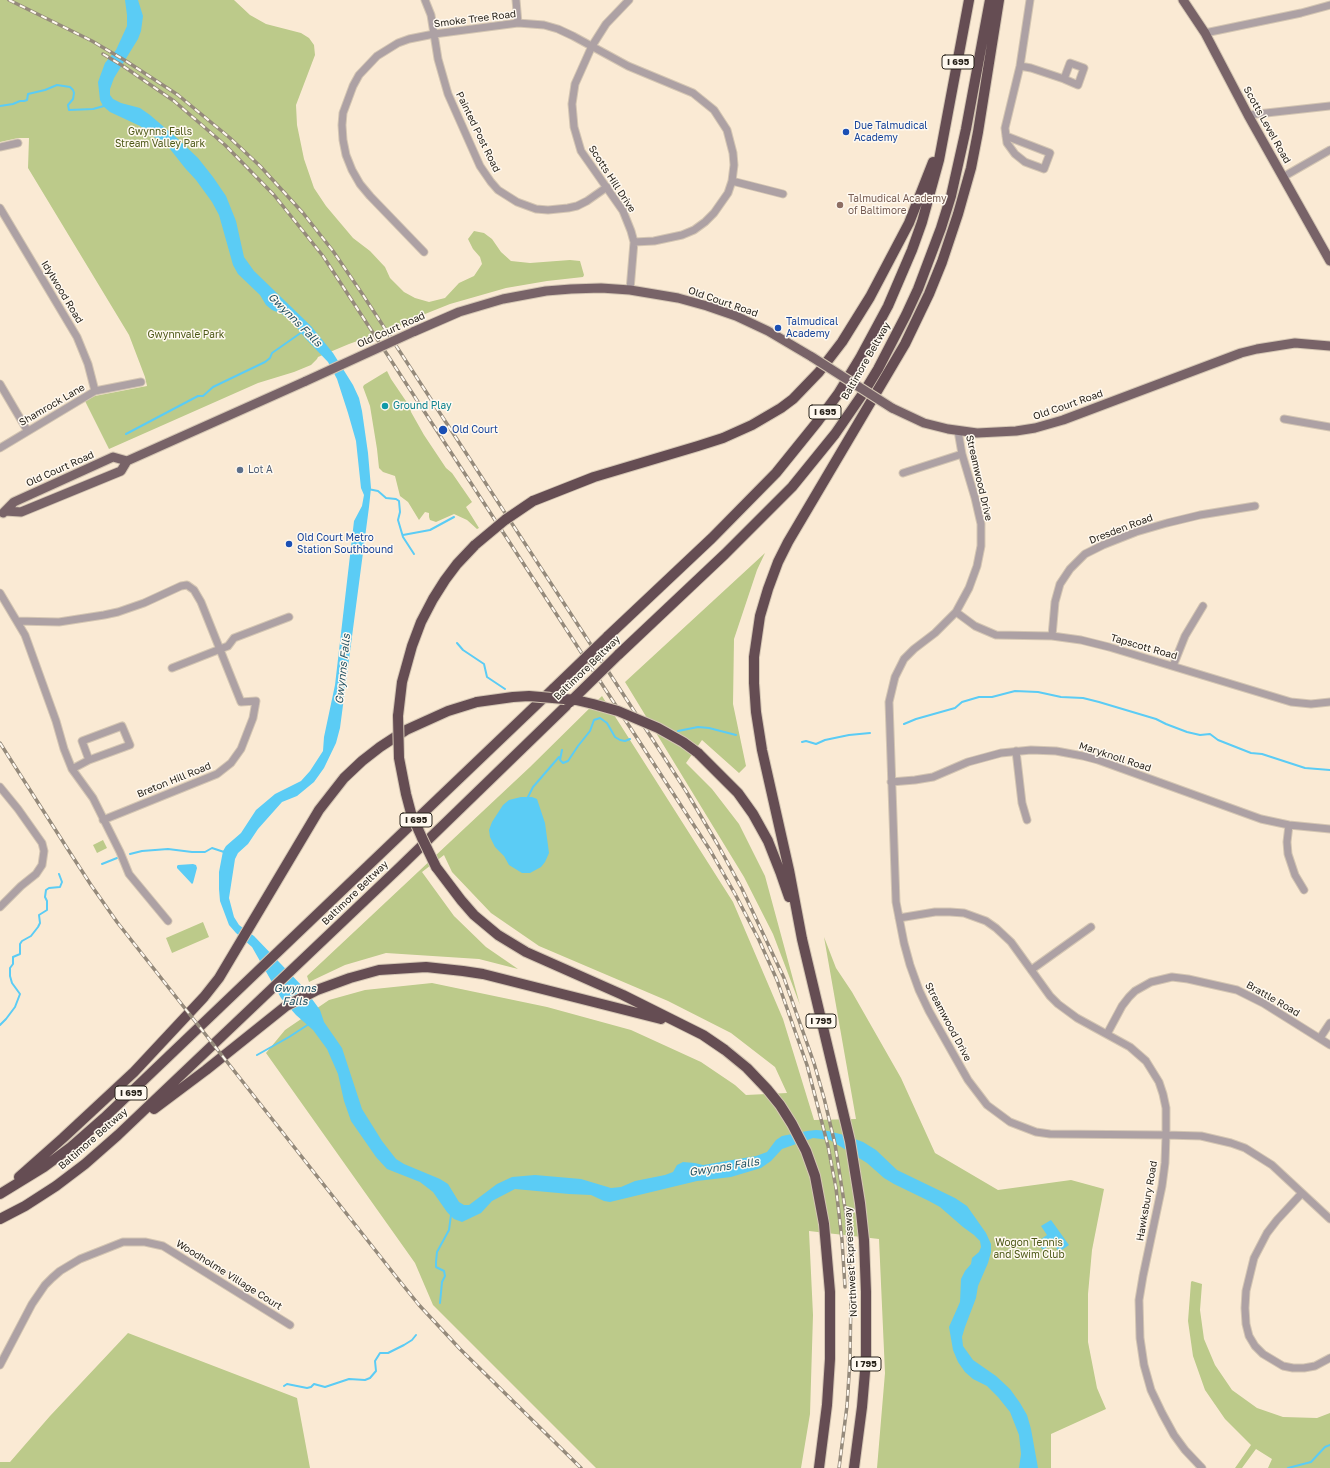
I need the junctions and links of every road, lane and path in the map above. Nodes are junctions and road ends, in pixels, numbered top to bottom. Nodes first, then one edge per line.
1 (425, 0) edge
2 (516, 0) edge
3 (629, 0) edge
4 (969, 0) edge
5 (990, 0) edge
6 (999, 0) edge
7 (1030, 0) edge
8 (1183, 0) edge
9 (1330, 5) edge
10 (518, 23) junction
11 (1205, 33) junction
12 (434, 34) junction
13 (592, 46) junction
14 (1020, 66) junction
15 (1064, 80) dead end
16 (1330, 106) edge
17 (1248, 115) junction
18 (946, 124) junction
19 (1006, 136) junction
20 (18, 143) dead end
21 (0, 147) edge
22 (1330, 150) edge
23 (1283, 177) junction
24 (732, 180) junction
25 (607, 187) junction
26 (783, 194) dead end
27 (0, 208) edge
28 (634, 242) junction
29 (424, 252) dead end
30 (1330, 260) edge
31 (630, 290) junction
32 (1330, 346) edge
33 (141, 382) dead end
34 (0, 384) edge
35 (95, 391) junction
36 (1284, 419) dead end
37 (1330, 427) edge
38 (27, 430) junction
39 (958, 431) junction
40 (0, 448) edge
41 (962, 454) junction
42 (127, 461) junction
43 (903, 473) dead end
44 (1255, 506) dead end
45 (3, 513) edge
46 (0, 594) edge
47 (1203, 606) dead end
48 (956, 612) junction
49 (289, 617) dead end
50 (17, 621) junction
51 (1052, 636) junction
52 (220, 649) junction
53 (1173, 666) junction
54 (172, 668) dead end
55 (1330, 702) edge
56 (1016, 751) junction
57 (89, 760) junction
58 (72, 769) junction
59 (891, 782) junction
60 (0, 787) edge
61 (103, 820) junction
62 (1027, 820) dead end
63 (1289, 825) junction
64 (1330, 829) edge
65 (1304, 890) dead end
66 (0, 906) edge
67 (899, 918) junction
68 (168, 921) dead end
69 (1091, 927) dead end
70 (802, 939) junction
71 (1032, 970) junction
72 (1330, 1023) edge
73 (685, 1025) junction
74 (1107, 1034) junction
75 (1320, 1038) junction
76 (1330, 1045) edge
77 (118, 1135) junction
78 (1166, 1135) junction
79 (0, 1193) edge
80 (1302, 1193) junction
81 (0, 1219) edge
82 (1330, 1219) edge
83 (290, 1325) dead end
84 (1330, 1358) edge
85 (0, 1365) edge
86 (819, 1468) edge
87 (854, 1468) edge
88 (1202, 1468) edge

1 - 12 street, Painted Post Road
2 - 10 street
3 - 13 street, Scotts Hill Drive
4 - 18 highway, Baltimore Beltway / I 695
5 - 77 highway, Baltimore Beltway / I 695, bridge
6 - 70 highway
7 - 14 street
8 - 11 main road, Scotts Level Road
9 - 11 street
10 - 12 street, Smoke Tree Road
10 - 13 street, Smoke Tree Road
11 - 17 main road, Scotts Level Road
12 - 25 street, Painted Post Road
12 - 29 street, Smoke Tree Road
13 - 24 street, Smoke Tree Road
13 - 25 street, Scotts Hill Drive
14 - 15 street
14 - 19 street
16 - 17 street
17 - 23 main road, Scotts Level Road
18 - 73 highway, bridge
18 - 79 highway, Baltimore Beltway / I 695, bridge
19 - 19 street
20 - 21 street
22 - 23 street
23 - 30 main road, Scotts Level Road
24 - 26 street
24 - 28 street, Smoke Tree Road
25 - 28 street, Scotts Hill Drive
27 - 35 street, Idylwood Road
28 - 31 street, Scotts Hill Drive
31 - 39 main road, Old Court Road, bridge
31 - 42 main road, Old Court Road, bridge
32 - 39 main road, Old Court Road
33 - 35 street, Shamrock Lane
34 - 38 street
35 - 38 street, Shamrock Lane
36 - 37 street
38 - 40 street, Shamrock Lane
39 - 41 street, Streamwood Drive
41 - 43 street
41 - 48 street, Streamwood Drive
42 - 45 main road, Old Court Road
42 - 45 main road, Old Court Road
44 - 51 street, Dresden Road
46 - 50 street
47 - 53 street
48 - 51 street, Tapscott Road
48 - 59 street, Streamwood Drive
49 - 52 street
50 - 52 street
50 - 58 street
51 - 53 street, Tapscott Road
52 - 54 street
52 - 61 street, Breton Hill Road
53 - 55 street, Tapscott Road
56 - 59 street, Maryknoll Road
56 - 62 street
56 - 63 street, Maryknoll Road
57 - 57 street
57 - 58 street
58 - 61 street
59 - 67 street, Streamwood Drive
60 - 66 street
61 - 68 street
63 - 64 street, Maryknoll Road
63 - 65 street
67 - 71 street, Hawksbury Road
67 - 78 street, Streamwood Drive
69 - 71 street
70 - 79 highway, bridge
70 - 87 highway, Northwest Expressway / I 795
71 - 74 street, Hawksbury Road
72 - 75 street
73 - 77 highway
73 - 86 highway
74 - 75 street, Brattle Road
74 - 78 street, Hawksbury Road
75 - 76 street, Brattle Road
77 - 81 highway, Baltimore Beltway / I 695
78 - 80 street, Streamwood Drive
78 - 88 street, Hawksbury Road
80 - 82 street, Streamwood Drive
80 - 84 street
83 - 85 street, Woodholme Village Court

